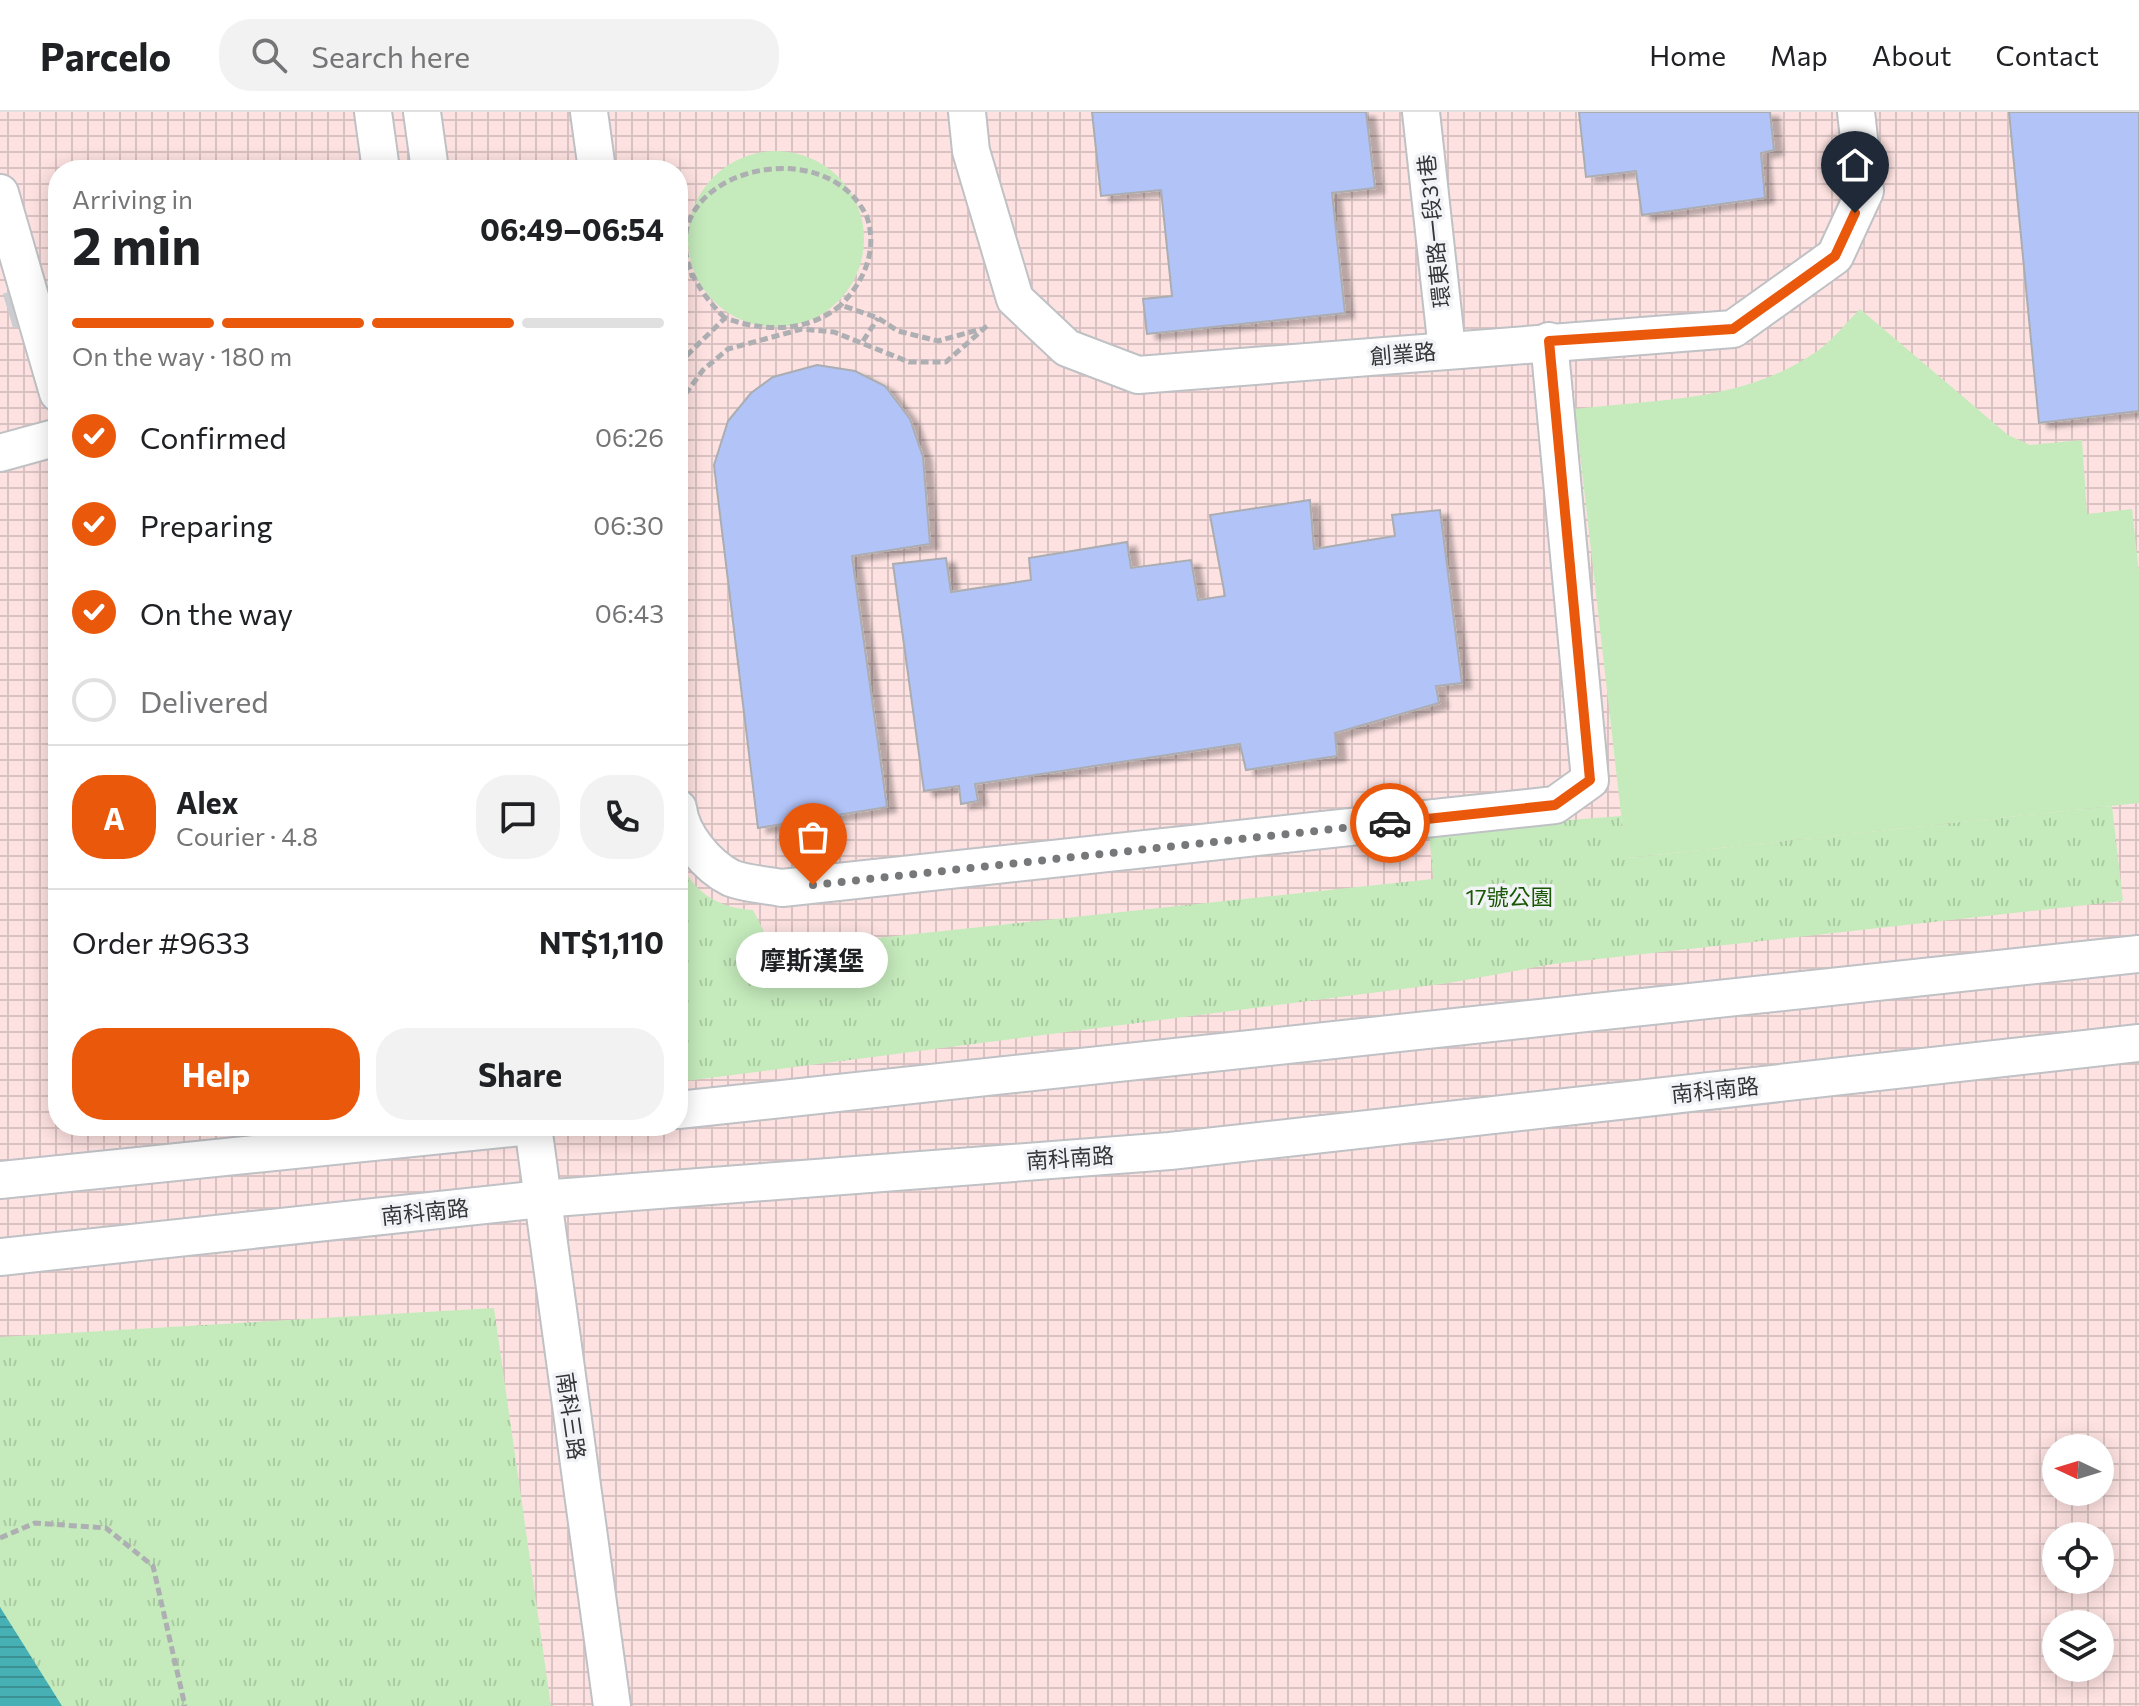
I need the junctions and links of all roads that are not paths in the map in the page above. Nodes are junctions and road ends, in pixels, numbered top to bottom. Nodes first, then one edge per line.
1 (373, 112) edge
2 (422, 112) edge
3 (589, 112) edge
4 (967, 112) edge
5 (1421, 112) edge
6 (1856, 112) edge
7 (380, 160) edge
8 (429, 160) edge
9 (596, 160) edge
10 (0, 193) edge
11 (1549, 341) junction
12 (48, 349) edge
13 (1447, 350) junction
14 (48, 440) edge
15 (0, 453) edge
16 (688, 833) edge
17 (2139, 954) edge
18 (2139, 1043) edge
19 (688, 1109) edge
20 (433, 1136) edge
21 (533, 1136) edge
22 (0, 1180) edge
23 (541, 1199) junction
24 (0, 1257) edge
25 (612, 1706) edge

1 - 7 street
2 - 8 street
3 - 9 street
4 - 13 street, 創業路
5 - 13 street, 環東路一段31巷
6 - 11 street, 創業路
10 - 12 street
11 - 13 street, 創業路
11 - 16 street
14 - 15 street
17 - 19 street
18 - 23 street, 南科南路
20 - 22 street
21 - 23 street, 南科三路
23 - 24 street, 南科南路
23 - 25 street, 南科三路

